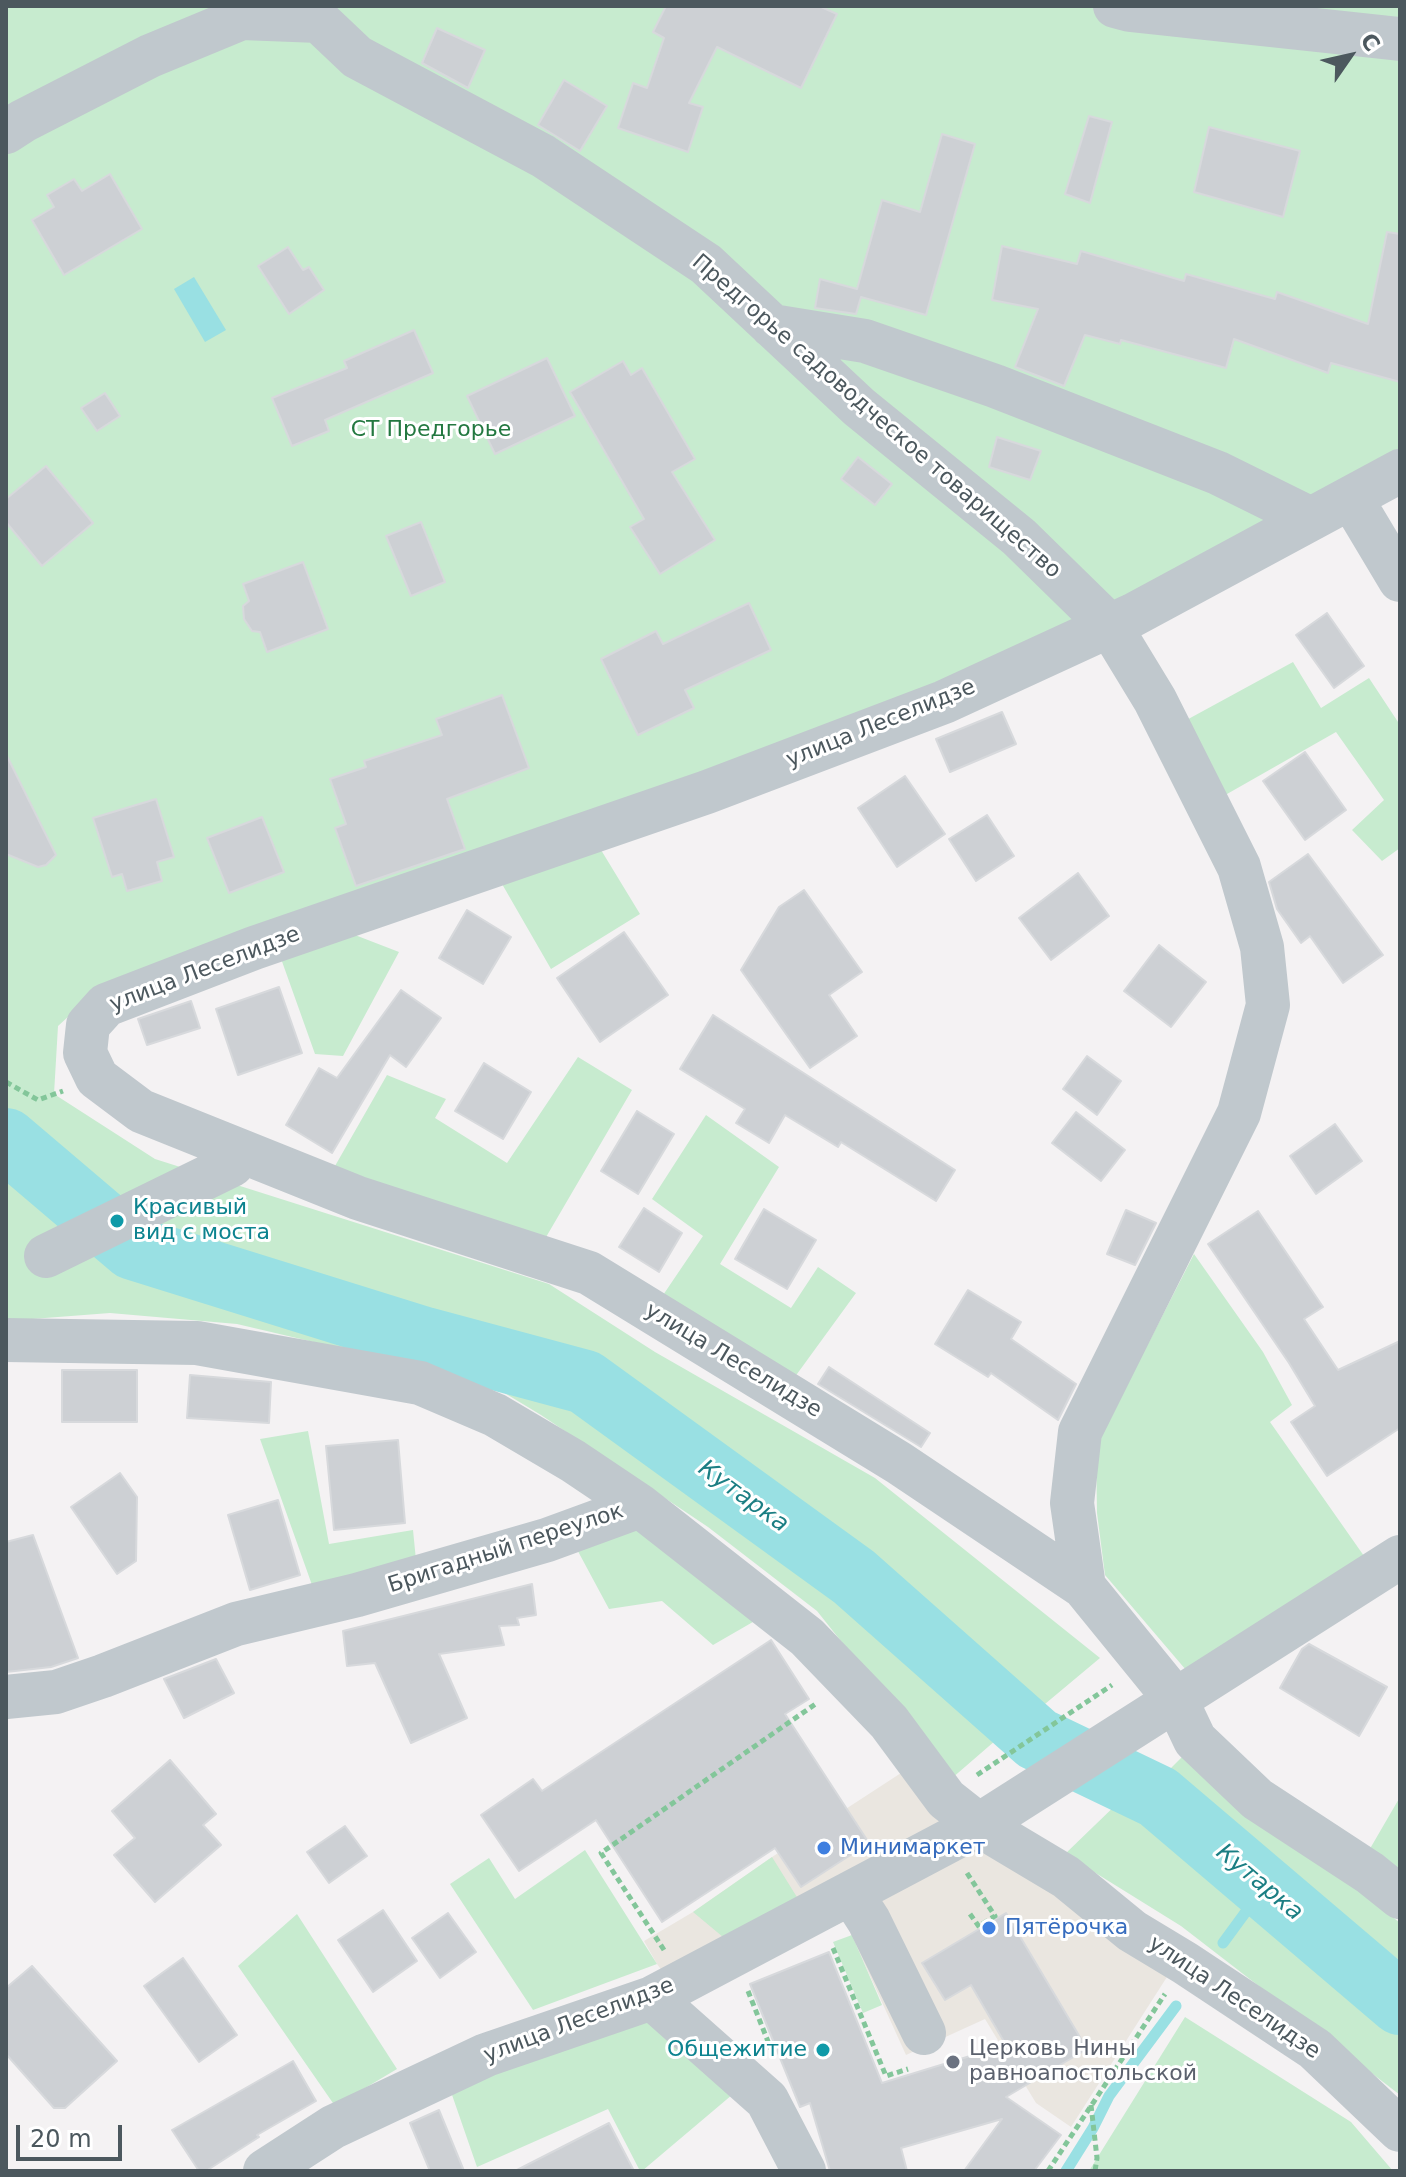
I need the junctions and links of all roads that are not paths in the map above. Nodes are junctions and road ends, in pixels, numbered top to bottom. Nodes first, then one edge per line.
1 (1115, 6) edge
2 (318, 14) edge
3 (1400, 39) edge
4 (6, 132) edge
5 (772, 326) junction
6 (1400, 471) edge
7 (1351, 498) junction
8 (1311, 519) junction
9 (1400, 580) edge
10 (1110, 626) junction
11 (232, 1165) dead end
12 (46, 1256) dead end
13 (6, 1340) edge
14 (640, 1506) junction
15 (1400, 1557) edge
16 (1084, 1587) junction
17 (6, 1697) edge
18 (1159, 1711) junction
19 (992, 1817) junction
20 (851, 1893) junction
21 (1400, 1897) edge
22 (669, 1989) junction
23 (924, 2033) dead end
24 (1400, 2130) edge
25 (265, 2171) edge
26 (804, 2171) edge

1 - 3 street
2 - 4 street, Предгорье садоводческое товарищество
2 - 5 street, Предгорье садоводческое товарищество
5 - 8 street
5 - 10 street, Предгорье садоводческое товарищество
6 - 7 street, улица Леселидзе
7 - 8 street, улица Леселидзе
7 - 9 street
8 - 10 street, улица Леселидзе
10 - 16 street
10 - 16 street, улица Леселидзе
11 - 12 street
13 - 14 street, Бригадный переулок
14 - 17 street, Бригадный переулок
14 - 19 street, улица Леселидзе
15 - 18 street
16 - 18 street, улица Леселидзе
18 - 19 street
18 - 21 street, улица Леселидзе
19 - 20 street, улица Леселидзе
19 - 24 street, улица Леселидзе
20 - 22 street, улица Леселидзе
20 - 23 street
22 - 25 street, улица Леселидзе
22 - 26 street

